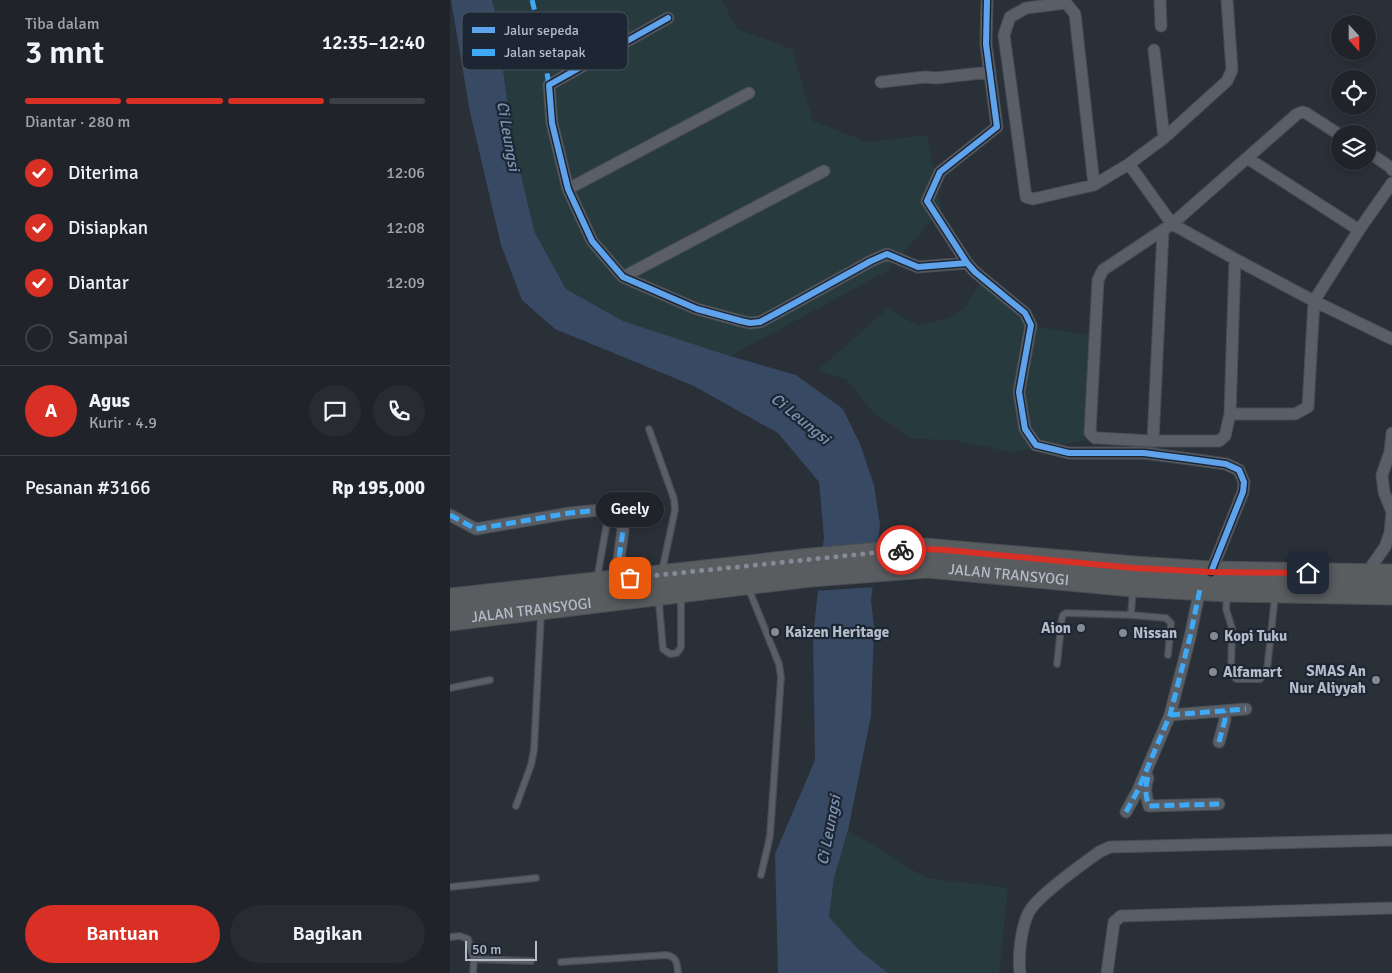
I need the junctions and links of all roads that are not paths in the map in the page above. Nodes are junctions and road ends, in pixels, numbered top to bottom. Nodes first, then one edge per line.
1 (987, 0) edge
2 (1160, 0) edge
3 (1227, 0) edge
4 (668, 18) dead end
5 (1161, 26) dead end
6 (628, 41) edge
7 (1154, 50) dead end
8 (576, 70) edge
9 (990, 72) junction
10 (881, 82) dead end
11 (749, 93) dead end
12 (1331, 129) edge
13 (1164, 138) junction
14 (1376, 157) edge
15 (1247, 158) junction
16 (1129, 164) junction
17 (1392, 170) edge
18 (824, 171) dead end
19 (1392, 183) edge
20 (1094, 185) junction
21 (568, 189) junction
22 (1172, 224) junction
23 (1359, 230) junction
24 (1162, 231) junction
25 (1235, 260) junction
26 (966, 263) junction
27 (623, 277) junction
28 (1314, 301) junction
29 (1392, 338) edge
30 (1230, 414) junction
31 (648, 429) dead end
32 (1392, 433) edge
33 (1153, 441) junction
34 (1382, 476) junction
35 (1392, 487) edge
36 (450, 515) edge
37 (607, 522) dead end
38 (1391, 533) edge
39 (890, 560) junction
40 (811, 568) junction
41 (1366, 574) junction
42 (1392, 575) edge
43 (661, 576) junction
44 (1205, 580) junction
45 (606, 581) junction
46 (747, 584) junction
47 (1133, 586) junction
48 (681, 591) junction
49 (1228, 591) junction
50 (1275, 591) junction
51 (1392, 594) edge
52 (450, 599) edge
53 (660, 603) dead end
54 (542, 608) junction
55 (1131, 615) junction
56 (450, 620) edge
57 (1168, 655) dead end
58 (1056, 664) dead end
59 (490, 680) dead end
60 (450, 688) edge
61 (1246, 709) dead end
62 (1224, 711) junction
63 (1174, 714) junction
64 (1219, 742) dead end
65 (1219, 804) dead end
66 (516, 806) dead end
67 (1126, 812) dead end
68 (1392, 840) edge
69 (761, 875) dead end
70 (536, 878) dead end
71 (450, 887) edge
72 (1392, 908) edge
73 (450, 937) edge
74 (474, 959) junction
75 (531, 961) dead end
76 (561, 962) dead end
77 (473, 973) edge
78 (678, 973) edge
79 (1020, 973) edge
80 (1107, 973) edge

1 - 9 street
2 - 5 street
3 - 13 street
4 - 6 street
7 - 13 street
8 - 21 street
9 - 10 street
9 - 26 street
11 - 21 street
12 - 15 street
13 - 16 street
14 - 17 street
15 - 22 street
15 - 23 street
16 - 20 street
16 - 22 street
18 - 27 street
19 - 23 street
20 - 20 street
21 - 27 street
22 - 24 street
22 - 25 street
23 - 28 street
24 - 33 street
24 - 33 street
25 - 28 street
25 - 30 street
26 - 27 street
26 - 44 street
28 - 29 street
28 - 30 street
30 - 33 street
31 - 43 lane
32 - 34 street
34 - 35 street
34 - 38 street
36 - 45 street
37 - 45 lane
38 - 41 street
39 - 40 highway, JALAN TRANSYOGI
39 - 44 highway, JALAN TRANSYOGI
39 - 47 highway, JALAN TRANSYOGI
40 - 43 highway, JALAN TRANSYOGI
40 - 46 highway, JALAN TRANSYOGI
41 - 42 highway, JALAN TRANSYOGI
41 - 44 highway, JALAN TRANSYOGI
43 - 45 highway, JALAN TRANSYOGI
44 - 47 highway, JALAN TRANSYOGI
44 - 49 highway, JALAN TRANSYOGI
44 - 63 street
45 - 52 highway, JALAN TRANSYOGI
46 - 48 highway, JALAN TRANSYOGI
46 - 69 lane
47 - 55 lane
48 - 53 lane
48 - 54 highway, JALAN TRANSYOGI
49 - 50 highway, JALAN TRANSYOGI
49 - 50 lane
50 - 51 highway, JALAN TRANSYOGI
54 - 56 highway, JALAN TRANSYOGI
54 - 66 lane
55 - 57 lane
55 - 58 lane
59 - 60 lane
61 - 62 street
62 - 63 street
62 - 64 street
63 - 65 street
63 - 67 street
68 - 79 street
70 - 71 lane
72 - 80 street
73 - 74 lane
74 - 75 lane
74 - 77 lane
76 - 78 lane

